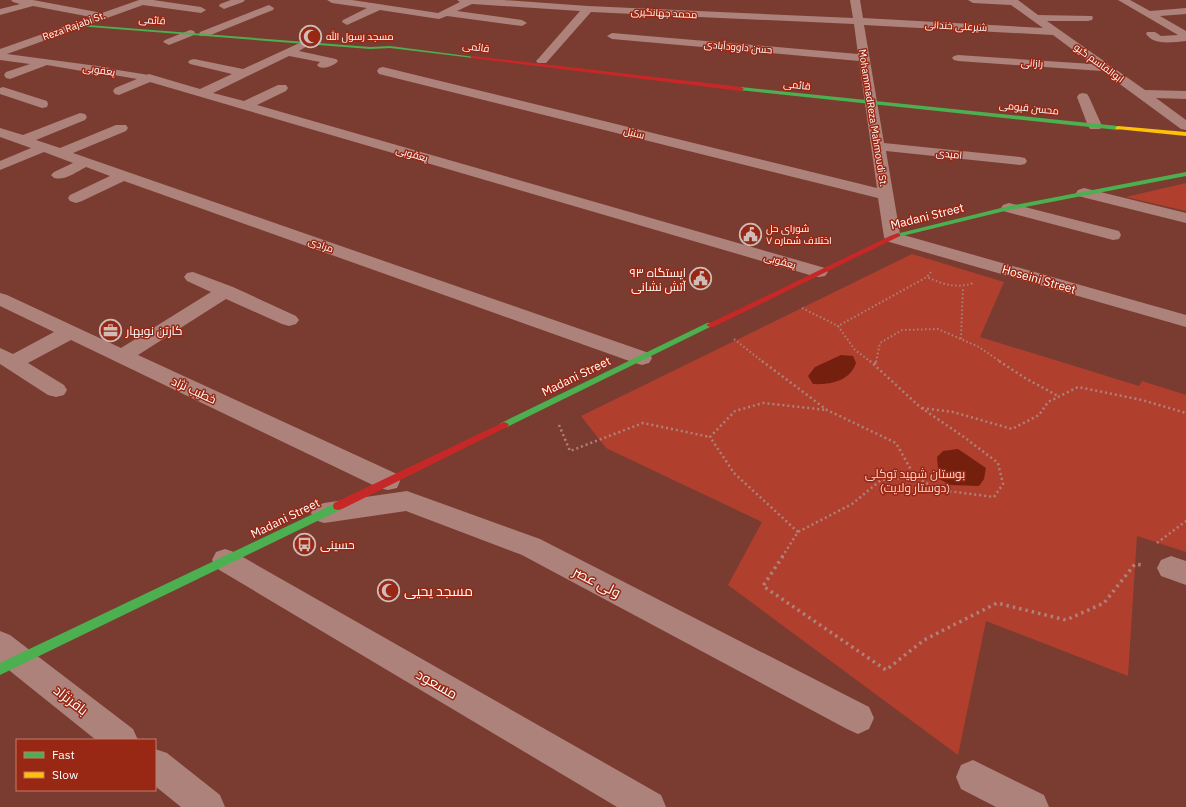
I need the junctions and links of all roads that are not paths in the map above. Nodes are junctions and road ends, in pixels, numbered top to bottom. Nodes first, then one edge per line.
1 (18, 0) edge
2 (240, 0) edge
3 (332, 0) edge
4 (646, 0) edge
5 (855, 0) edge
6 (973, 0) edge
7 (1123, 0) edge
8 (146, 1) edge
9 (466, 1) edge
10 (1013, 1) edge
11 (34, 3) junction
12 (526, 3) edge
13 (224, 6) dead end
14 (583, 6) edge
15 (378, 7) junction
16 (268, 8) dead end
17 (201, 10) dead end
18 (1186, 11) edge
19 (0, 12) edge
20 (638, 12) junction
21 (1148, 14) junction
22 (443, 15) junction
23 (102, 16) junction
24 (1036, 18) junction
25 (1088, 18) dead end
26 (858, 21) junction
27 (348, 22) dead end
28 (522, 23) dead end
29 (77, 25) junction
30 (664, 30) dead end
31 (1055, 32) junction
32 (190, 33) junction
33 (1151, 34) dead end
34 (223, 36) joint
35 (1186, 37) edge
36 (202, 38) junction
37 (656, 39) junction
38 (0, 42) edge
39 (169, 42) dead end
40 (306, 43) junction
41 (612, 43) dead end
42 (18, 46) junction
43 (288, 52) junction
44 (646, 52) dead end
45 (0, 53) edge
46 (0, 57) edge
47 (863, 58) junction
48 (958, 58) dead end
49 (542, 61) dead end
50 (47, 62) junction
51 (194, 62) dead end
52 (323, 65) dead end
53 (1106, 68) junction
54 (105, 71) joint
55 (383, 71) dead end
56 (245, 73) junction
57 (10, 75) dead end
58 (148, 78) junction
59 (282, 88) dead end
60 (3, 91) dead end
61 (119, 91) dead end
62 (202, 93) junction
63 (1142, 94) junction
64 (1186, 95) edge
65 (20, 97) junction
66 (1083, 97) dead end
67 (42, 104) dead end
68 (871, 104) junction
69 (0, 105) edge
70 (245, 106) junction
71 (80, 117) dead end
72 (1095, 126) junction
73 (1186, 126) edge
74 (121, 128) dead end
75 (1186, 134) edge
76 (8, 136) edge
77 (877, 146) junction
78 (44, 147) junction
79 (61, 153) junction
80 (1020, 161) dead end
81 (86, 162) junction
82 (0, 166) edge
83 (59, 174) dead end
84 (1186, 174) edge
85 (124, 175) junction
86 (1084, 193) junction
87 (885, 195) junction
88 (76, 198) dead end
89 (1009, 208) junction
90 (1186, 218) edge
91 (1113, 235) dead end
92 (892, 237) junction
93 (819, 272) junction
94 (193, 277) dead end
95 (226, 291) junction
96 (0, 299) edge
97 (289, 320) dead end
98 (1186, 321) edge
99 (70, 332) junction
100 (122, 356) junction
101 (642, 358) junction
102 (6, 359) edge
103 (56, 390) dead end
104 (388, 481) junction
105 (320, 514) junction
106 (225, 560) junction
107 (6, 658) edge
108 (858, 718) dead end
109 (121, 739) edge
110 (156, 766) edge
111 (973, 777) dead end
112 (208, 807) edge
113 (649, 807) edge
114 (1032, 807) edge

1 - 11 street
2 - 13 street
3 - 15 street
4 - 20 street
5 - 26 street, MohammadReza Mahmoudi St.
6 - 10 street
7 - 21 street
8 - 17 street
8 - 23 street, Reza Rajabi St.
9 - 12 street, محمد جهانگیری
9 - 22 street
10 - 24 street, ابوالقاسم گیو
11 - 19 street
11 - 23 street
12 - 14 street, محمد جهانگیری
14 - 20 street, محمد جهانگیری
14 - 49 street
15 - 22 street
15 - 27 street
16 - 36 street
18 - 21 street
20 - 26 street, محمد جهانگیری
21 - 35 street
22 - 28 street
23 - 29 street, Reza Rajabi St.
24 - 25 street
24 - 31 street, ابوالقاسم گیو
26 - 31 street, شیرعلی خندانی
26 - 47 street, MohammadReza Mahmoudi St.
29 - 32 street, قائمی
29 - 42 street, Reza Rajabi St.
30 - 37 street
31 - 53 street, ابوالقاسم گیو
32 - 36 street, قائمی
32 - 39 street
33 - 35 street
34 - 36 street
34 - 40 street, قائمی
37 - 41 street, حسن داوودآبادی
37 - 44 street
37 - 47 street, حسن داوودآبادی
38 - 42 street
40 - 43 street
40 - 68 street, قائمی
42 - 45 street, Reza Rajabi St.
43 - 52 street
43 - 56 street
46 - 50 street, یعقوبی
47 - 68 street, MohammadReza Mahmoudi St.
48 - 53 street, رازانی
50 - 54 street, یعقوبی
50 - 57 street
51 - 56 street
53 - 63 street, ابوالقاسم گیو
54 - 58 lane, یعقوبی
55 - 87 street, سنبل
56 - 62 street
58 - 61 street
58 - 62 street, یعقوبی
59 - 70 street
60 - 65 street
62 - 70 street, یعقوبی
63 - 64 street
63 - 73 street, ابوالقاسم گیو
65 - 67 street
65 - 69 street
66 - 72 street
68 - 72 street, محسن قیومی
68 - 77 street, MohammadReza Mahmoudi St.
70 - 93 street, یعقوبی
71 - 76 street
72 - 75 street, محسن قیومی
74 - 79 street
76 - 78 street, مرادی
77 - 80 street, امیدی
77 - 87 street, MohammadReza Mahmoudi St.
78 - 79 street, مرادی
78 - 82 street
79 - 81 street, مرادی
81 - 83 street
81 - 85 street, مرادی
84 - 86 street, Madani Street
85 - 88 street
85 - 101 street, مرادی
86 - 89 street, Madani Street
86 - 90 street
87 - 92 street, MohammadReza Mahmoudi St.
89 - 91 street
89 - 92 street, Madani Street
92 - 93 street, Madani Street
92 - 98 street, Hoseini Street
93 - 101 street, Madani Street
94 - 95 street
95 - 97 street
95 - 100 street
96 - 99 street, خطیب نژاد
99 - 100 street, خطیب نژاد
99 - 102 street
100 - 104 street, خطیب نژاد
101 - 104 street, Madani Street
102 - 103 street
104 - 105 street, Madani Street
105 - 106 street, Madani Street
105 - 108 street, ولی عصر
106 - 107 street, Madani Street
106 - 113 street, مسعود
107 - 109 street, باقرنژاد
110 - 112 street
111 - 114 street

